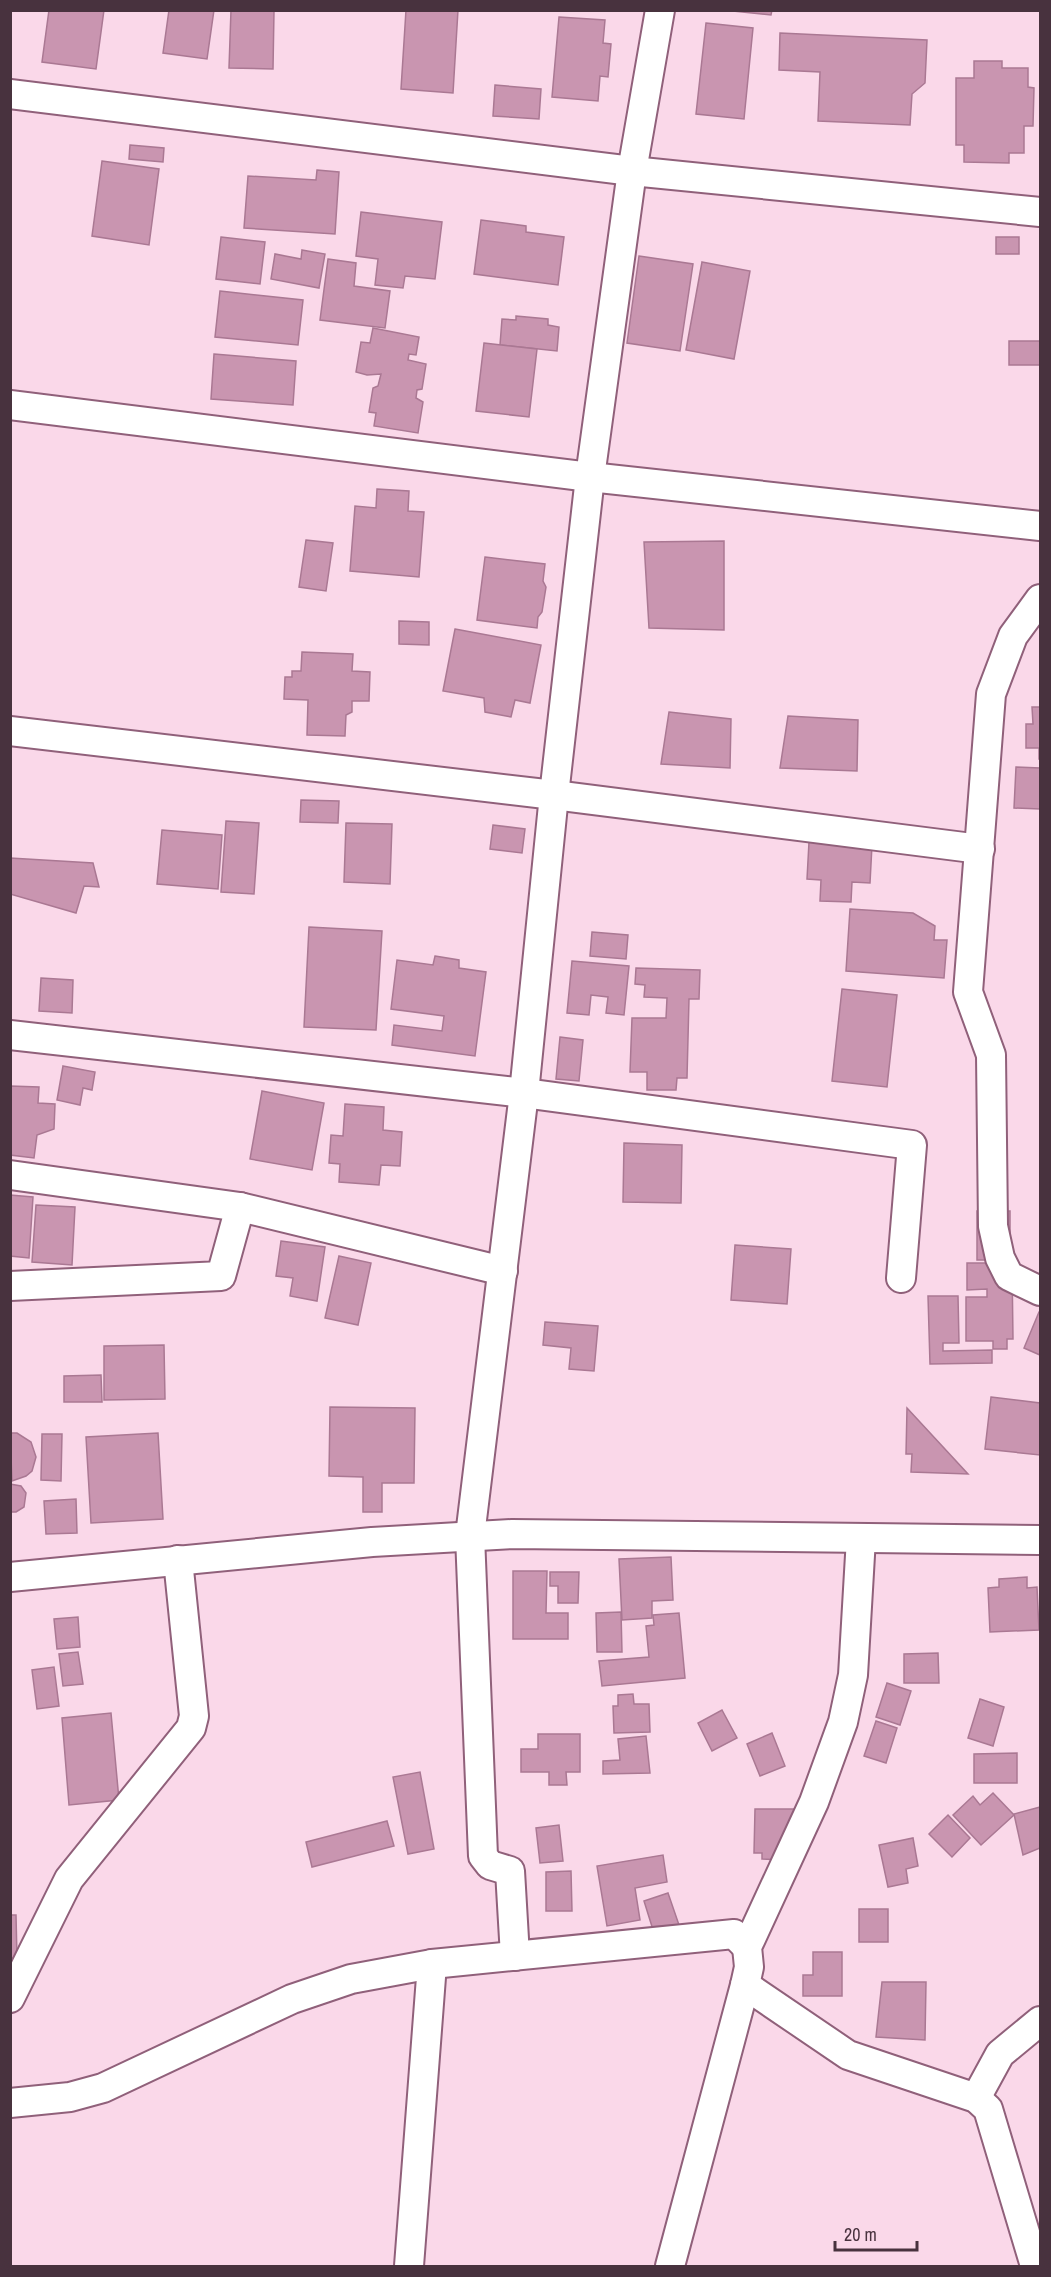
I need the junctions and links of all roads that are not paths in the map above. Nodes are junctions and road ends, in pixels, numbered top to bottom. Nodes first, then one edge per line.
1 (660, 10) edge
2 (10, 94) edge
3 (632, 171) junction
4 (1041, 212) edge
5 (10, 405) edge
6 (590, 477) junction
7 (1041, 526) edge
8 (1041, 599) edge
9 (10, 731) edge
10 (554, 795) junction
11 (980, 849) junction
12 (10, 1035) edge
13 (524, 1093) junction
14 (10, 1175) edge
15 (240, 1207) junction
16 (503, 1271) junction
17 (901, 1278) dead end
18 (10, 1286) edge
19 (1041, 1291) edge
20 (470, 1536) junction
21 (861, 1538) junction
22 (1041, 1540) edge
23 (178, 1560) junction
24 (10, 1576) edge
25 (747, 1947) junction
26 (515, 1956) junction
27 (432, 1964) junction
28 (745, 1985) junction
29 (10, 1998) edge
30 (1041, 2021) edge
31 (976, 2098) junction
32 (10, 2103) edge
33 (409, 2266) edge
34 (670, 2266) edge
35 (1035, 2266) edge

1 - 3 street
2 - 3 street
3 - 4 street
3 - 6 street
5 - 6 street
6 - 7 street
6 - 10 street
8 - 11 street
9 - 10 street
10 - 11 street
10 - 13 street
11 - 19 street
12 - 13 street
13 - 16 street
13 - 17 street
14 - 15 street
15 - 16 street
15 - 18 street
16 - 20 street
20 - 21 street
20 - 23 street
20 - 26 street
21 - 22 street
21 - 25 street
23 - 24 street
23 - 29 street
25 - 26 street
25 - 28 street
26 - 27 street
27 - 32 street
27 - 33 street
28 - 31 street
28 - 34 street
30 - 31 street
31 - 35 street

